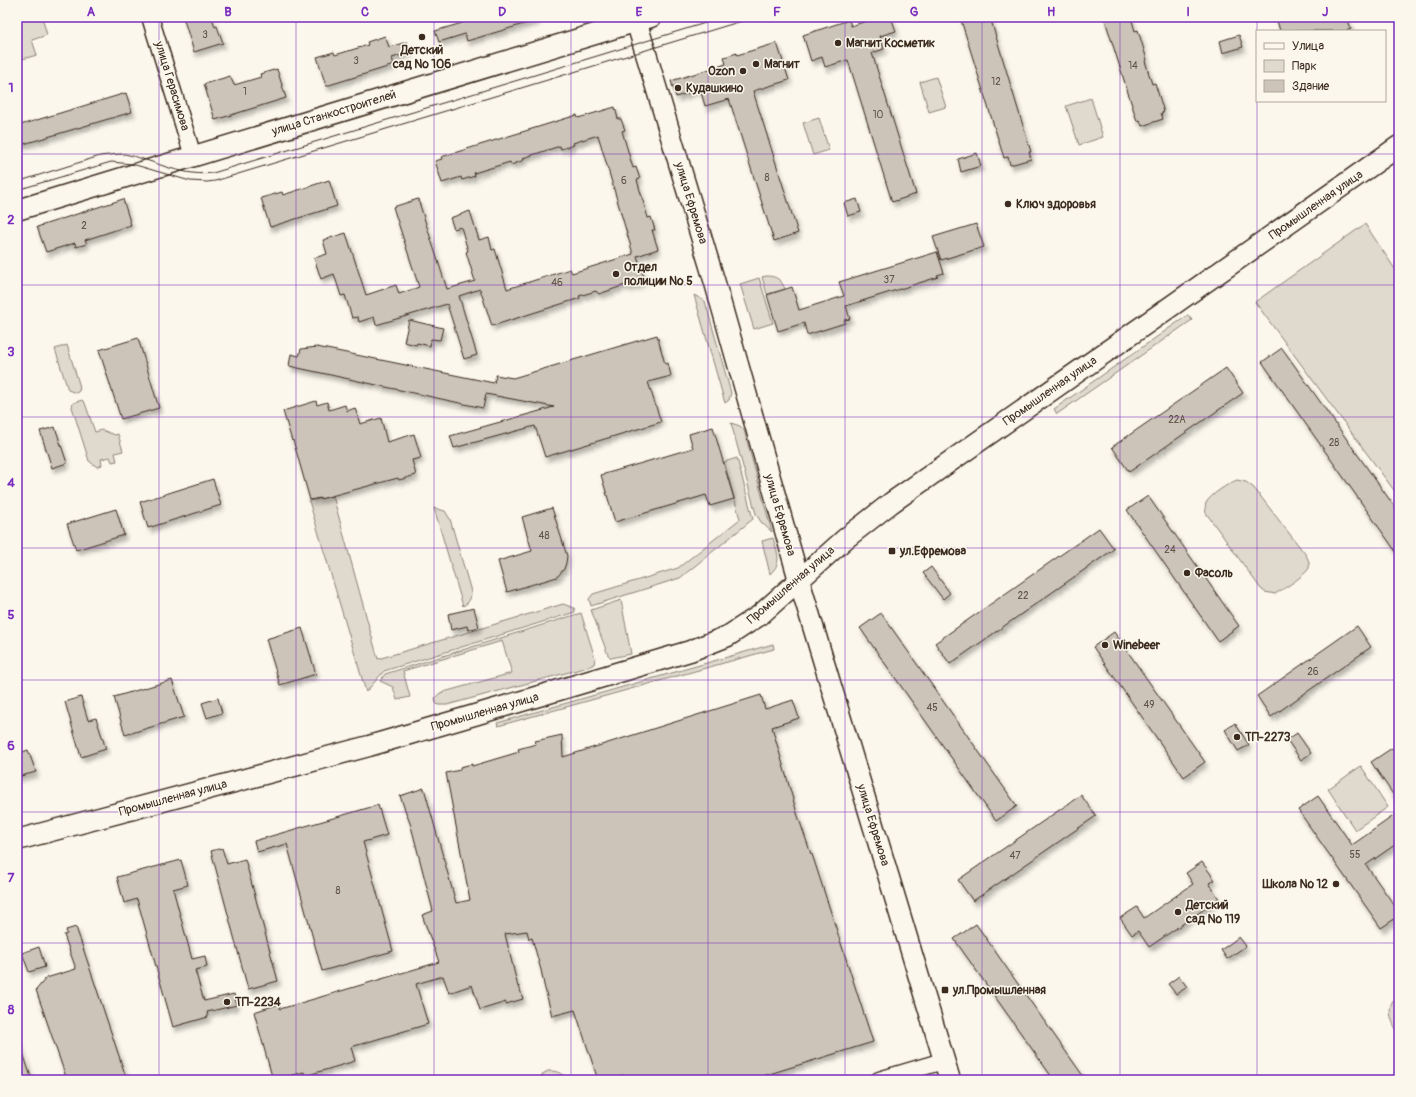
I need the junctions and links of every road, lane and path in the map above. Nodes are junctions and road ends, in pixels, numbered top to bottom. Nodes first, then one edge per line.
1 (150, 17) edge
2 (641, 18) edge
3 (1399, 146) edge
4 (193, 156) junction
5 (17, 210) edge
6 (799, 580) junction
7 (17, 840) edge
8 (944, 1060) junction
9 (879, 1080) edge
10 (950, 1080) edge

1 - 4 street, улица Герасимова
2 - 4 street, улица Станкостроителей
2 - 6 street, улица Ефремова
3 - 6 street, Промышленная улица
4 - 5 street, улица Станкостроителей
6 - 7 street, Промышленная улица
6 - 8 street, улица Ефремова
8 - 9 street
8 - 10 street, улица Ефремова

